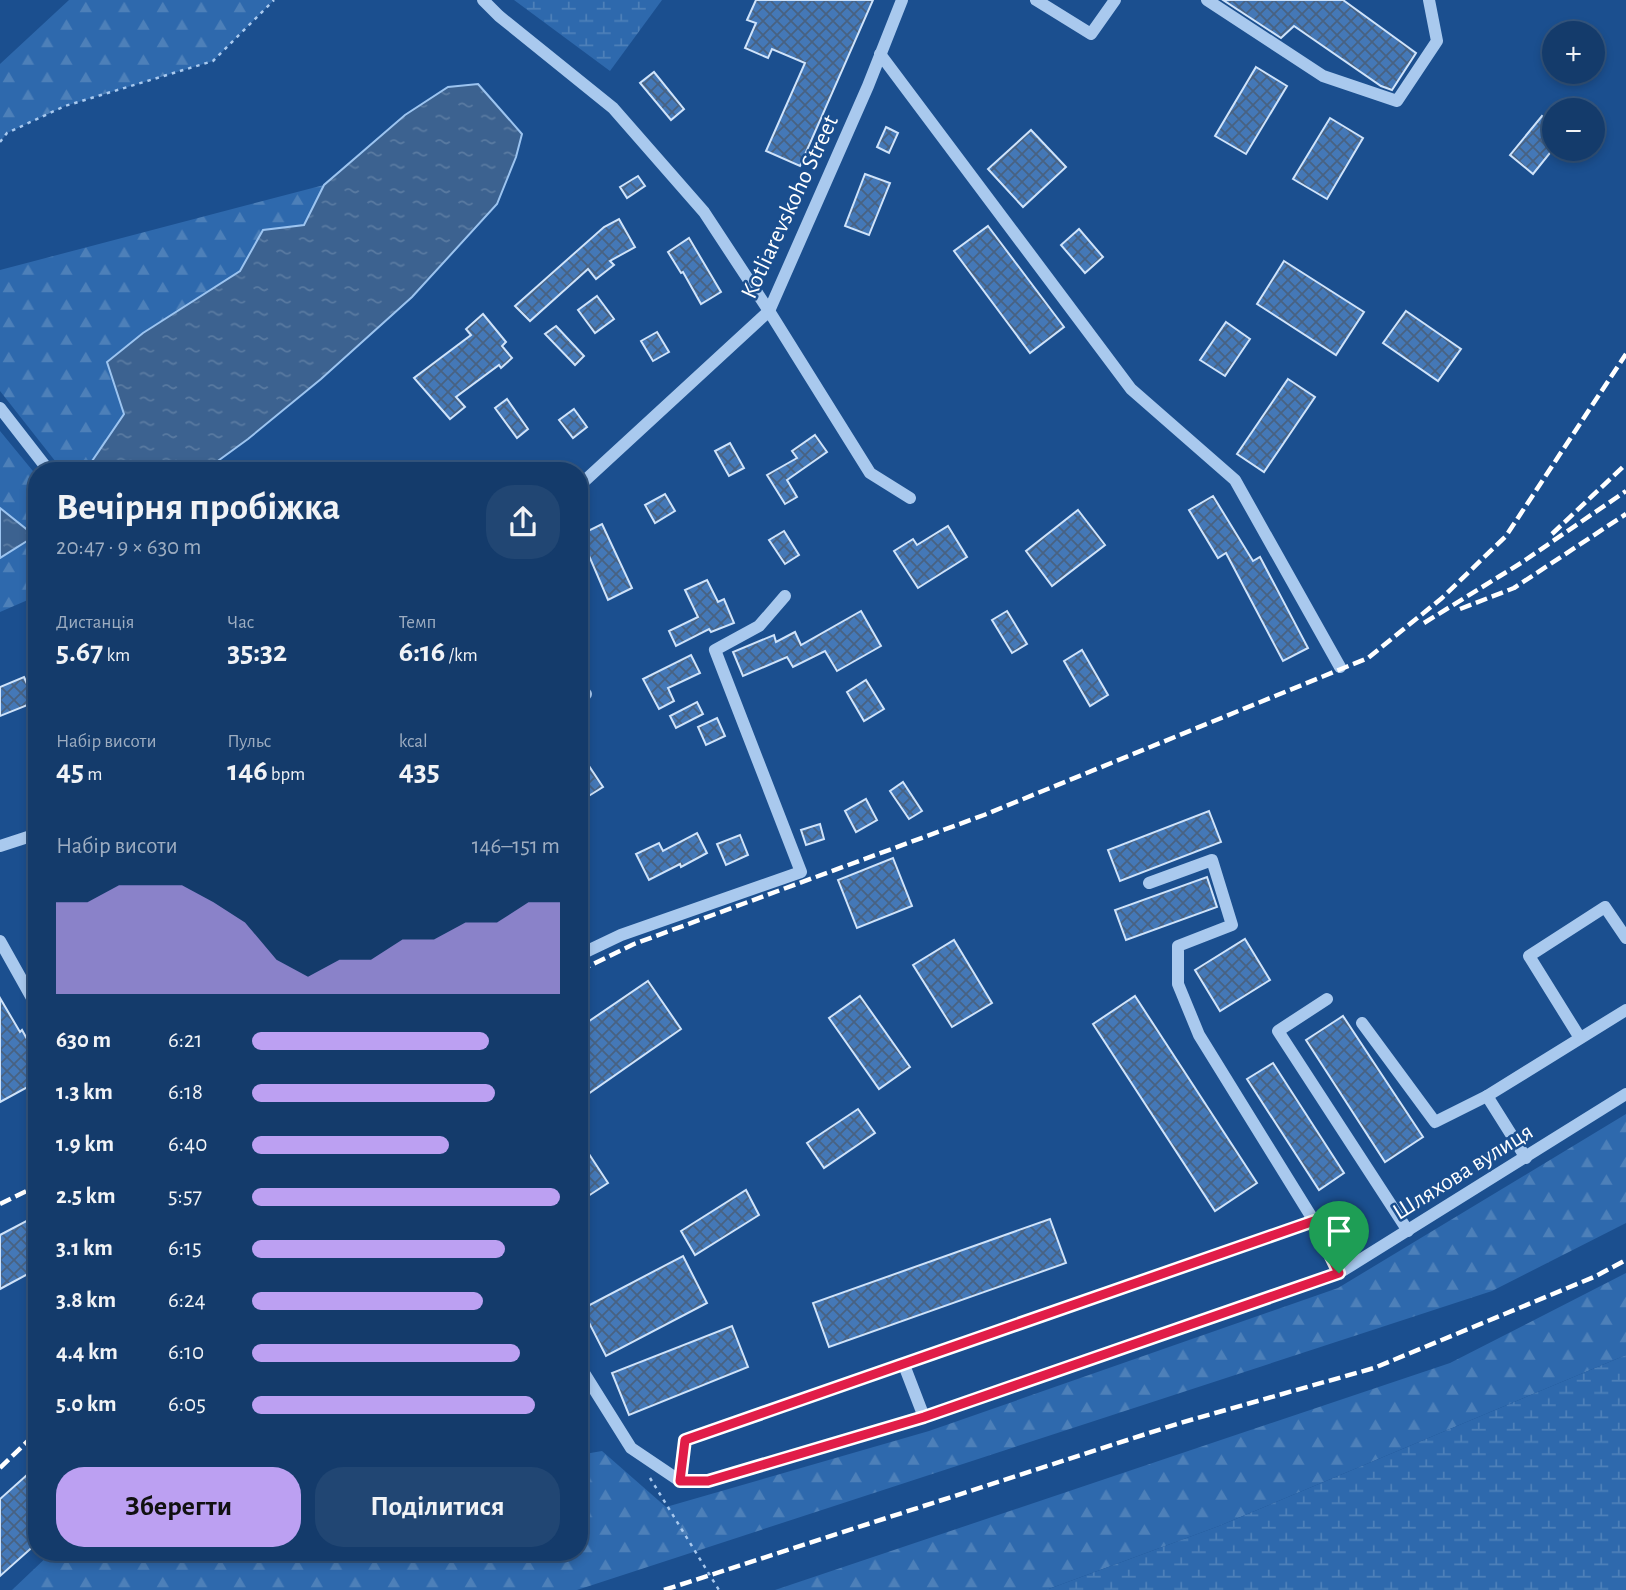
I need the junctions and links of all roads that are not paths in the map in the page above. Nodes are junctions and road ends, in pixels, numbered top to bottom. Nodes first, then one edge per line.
1 (483, 0) edge
2 (902, 0) edge
3 (1036, 0) edge
4 (1115, 0) edge
5 (1207, 0) edge
6 (1429, 0) edge
7 (880, 54) junction
8 (769, 311) junction
9 (0, 408) edge
10 (42, 462) edge
11 (588, 478) edge
12 (910, 498) dead end
13 (785, 596) dead end
14 (1340, 667) dead end
15 (28, 837) edge
16 (0, 846) edge
17 (1149, 883) dead end
18 (1626, 938) edge
19 (0, 941) edge
20 (588, 951) edge
21 (28, 991) edge
22 (1327, 999) dead end
23 (1626, 1010) edge
24 (1362, 1023) dead end
25 (1580, 1038) junction
26 (1626, 1094) edge
27 (1487, 1096) junction
28 (1526, 1158) junction
29 (1314, 1221) junction
30 (1408, 1231) junction
31 (1339, 1273) junction
32 (904, 1366) junction
33 (588, 1379) edge
34 (924, 1417) junction
35 (680, 1481) junction

1 - 8 street
2 - 7 street, Kotliarevskoho Street
3 - 4 street
5 - 6 street
7 - 8 street, Kotliarevskoho Street
7 - 14 street
8 - 11 street, Kotliarevskoho Street
8 - 12 street
9 - 10 street
13 - 20 street
15 - 16 street
17 - 29 street
18 - 25 street
19 - 21 street
22 - 30 street
23 - 25 street
24 - 27 street
25 - 27 street
26 - 28 street, Шляхова вулиця
27 - 28 street
28 - 30 street, Шляхова вулиця
29 - 31 street
29 - 32 street
30 - 31 street, Шляхова вулиця
31 - 34 street, Шляхова вулиця
32 - 34 street
32 - 35 street
33 - 35 street
34 - 35 street, Шляхова вулиця

